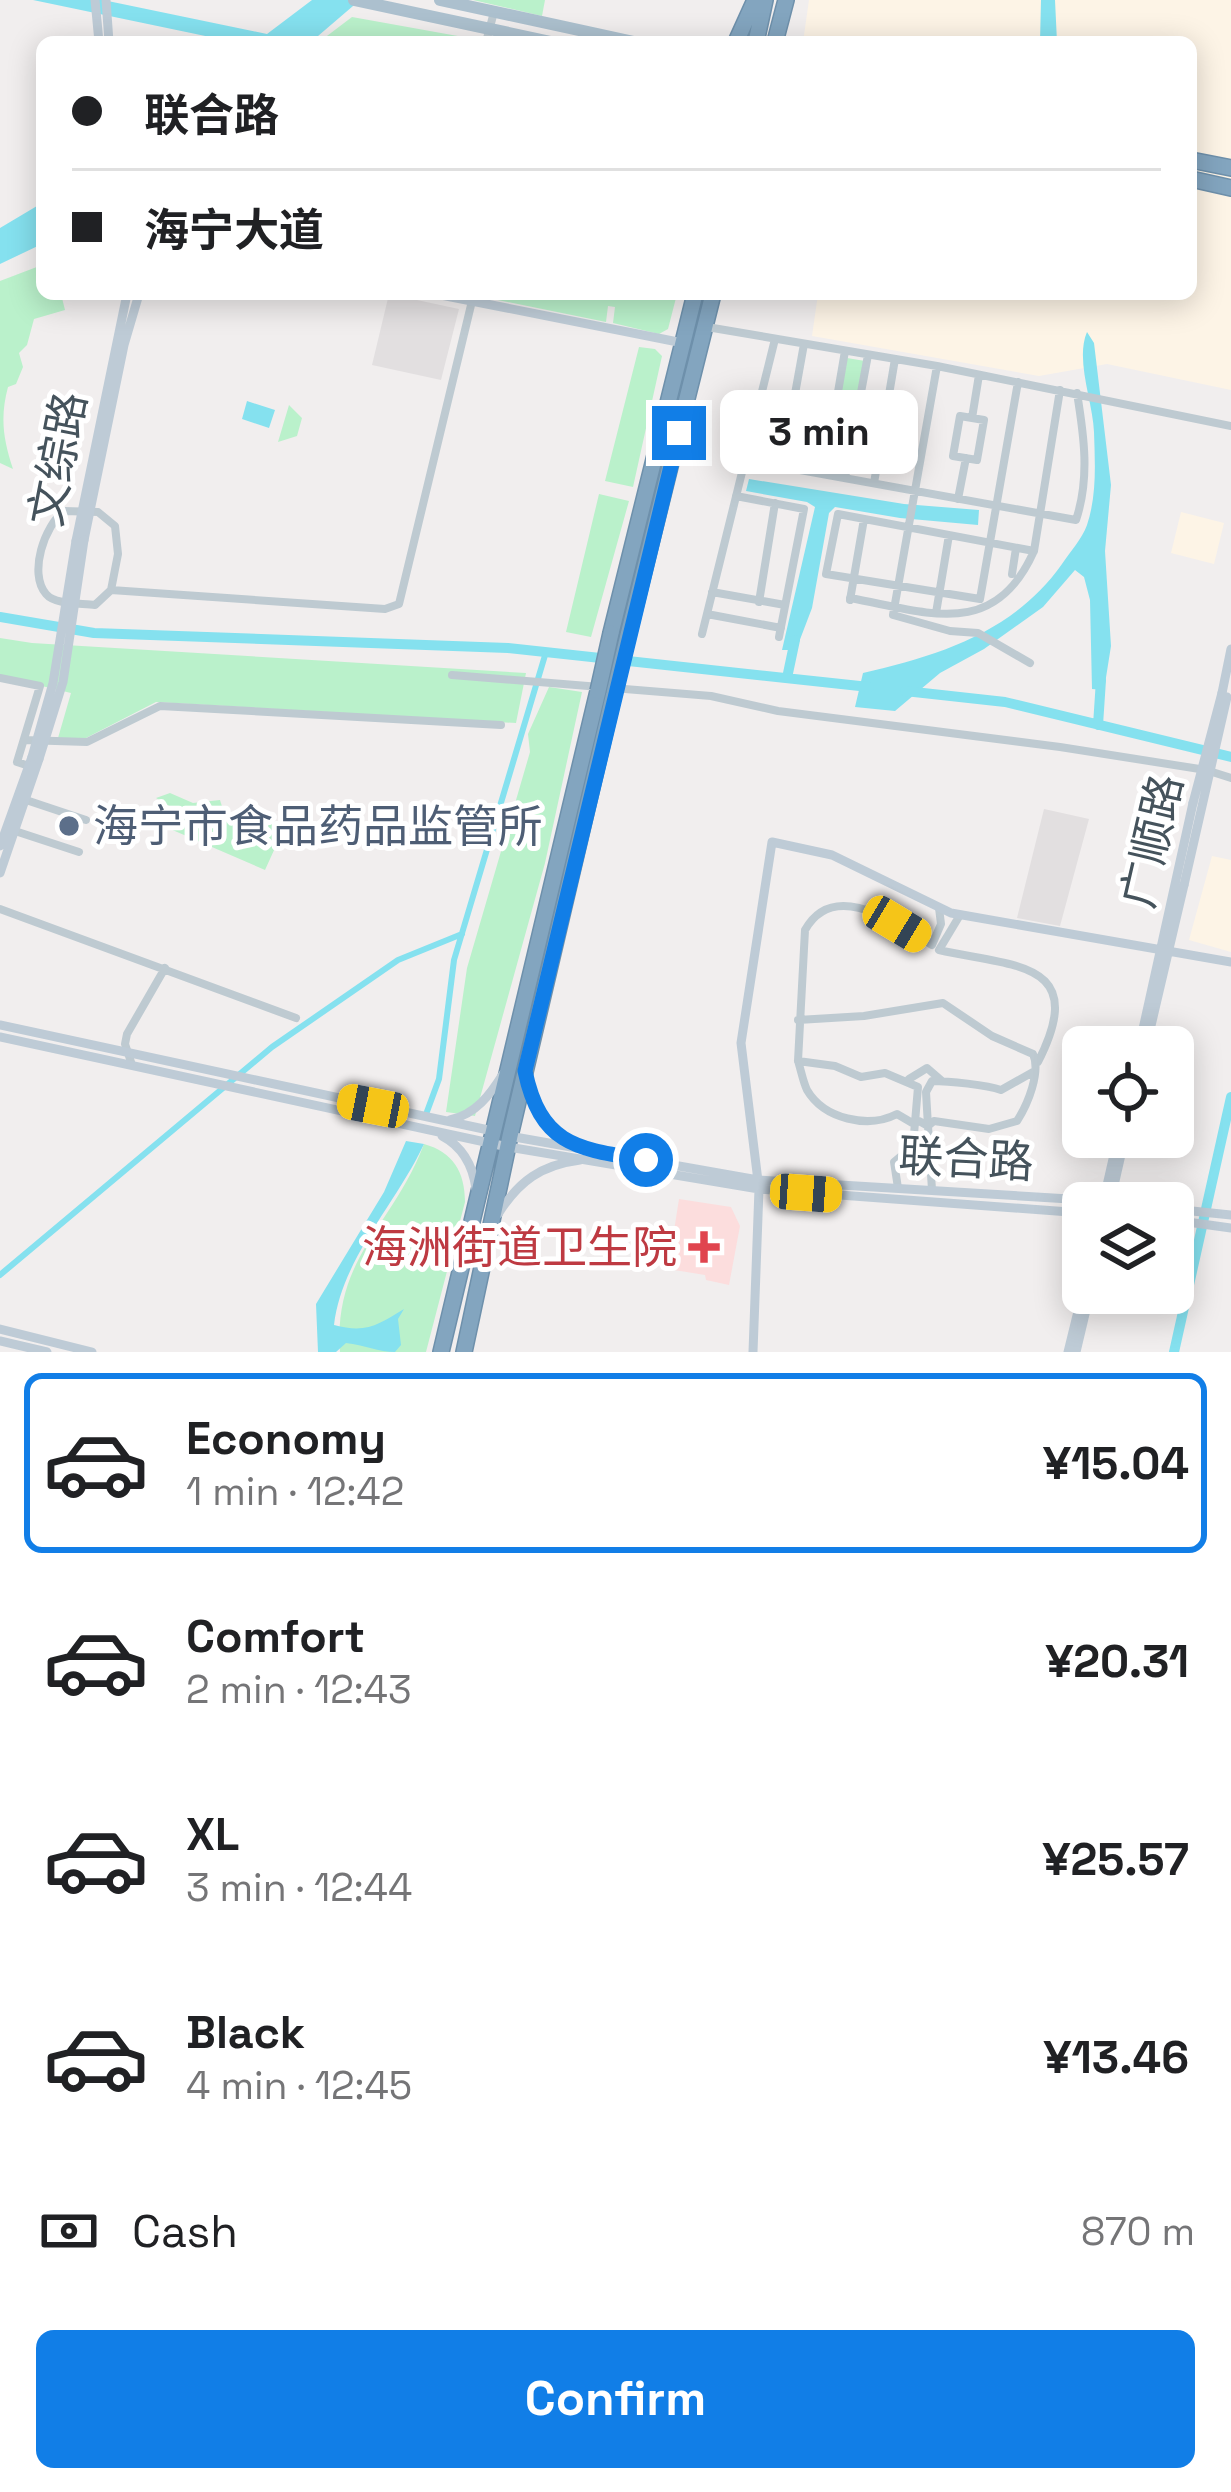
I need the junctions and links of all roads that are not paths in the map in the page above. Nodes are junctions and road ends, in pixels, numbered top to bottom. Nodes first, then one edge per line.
1 (95, 0) edge
2 (106, 0) edge
3 (440, 0) edge
4 (755, 0) edge
5 (765, 0) edge
6 (787, 0) edge
7 (361, 2) edge
8 (494, 13) junction
9 (531, 19) junction
10 (781, 20) junction
11 (488, 35) edge
12 (98, 36) edge
13 (109, 36) edge
14 (526, 36) edge
15 (607, 36) edge
16 (739, 36) edge
17 (756, 36) edge
18 (777, 36) edge
19 (783, 36) edge
20 (1197, 161) edge
21 (1231, 168) edge
22 (1197, 180) edge
23 (1231, 188) edge
24 (126, 300) edge
25 (137, 300) edge
26 (467, 300) edge
27 (694, 300) edge
28 (712, 300) edge
29 (472, 301) junction
30 (705, 327) junction
31 (775, 339) junction
32 (683, 343) junction
33 (804, 344) junction
34 (845, 351) junction
35 (868, 355) junction
36 (895, 359) junction
37 (937, 367) junction
38 (979, 374) junction
39 (1018, 382) junction
40 (1060, 390) junction
41 (1079, 394) junction
42 (972, 418) junction
43 (1231, 426) edge
44 (965, 458) junction
45 (745, 460) junction
46 (782, 466) junction
47 (824, 474) junction
48 (845, 478) junction
49 (874, 483) junction
50 (914, 494) junction
51 (736, 496) junction
52 (958, 499) junction
53 (776, 503) junction
54 (997, 506) junction
55 (84, 510) junction
56 (1040, 514) junction
57 (864, 519) junction
58 (909, 527) junction
59 (949, 535) junction
60 (990, 543) junction
61 (1016, 548) junction
62 (1034, 551) junction
63 (1012, 574) dead end
64 (854, 579) junction
65 (898, 586) junction
66 (111, 590) junction
67 (712, 592) junction
68 (939, 592) junction
69 (759, 600) junction
70 (979, 604) junction
71 (785, 605) junction
72 (895, 606) junction
73 (936, 613) junction
74 (706, 614) junction
75 (620, 634) junction
76 (702, 634) dead end
77 (1231, 649) edge
78 (1030, 663) dead end
79 (452, 675) dead end
80 (0, 678) edge
81 (1231, 681) edge
82 (1225, 695) junction
83 (501, 725) dead end
84 (24, 740) junction
85 (34, 763) junction
86 (1231, 778) edge
87 (26, 800) junction
88 (86, 820) dead end
89 (15, 831) junction
90 (0, 845) edge
91 (79, 852) dead end
92 (0, 872) edge
93 (939, 908) junction
94 (0, 909) edge
95 (961, 915) junction
96 (1164, 951) junction
97 (1231, 962) edge
98 (165, 968) junction
99 (296, 1018) dead end
100 (797, 1020) junction
101 (0, 1025) edge
102 (1147, 1026) edge
103 (0, 1037) edge
104 (131, 1060) junction
105 (798, 1061) junction
106 (517, 1068) junction
107 (1035, 1068) junction
108 (908, 1079) junction
109 (942, 1081) junction
110 (914, 1124) junction
111 (439, 1125) junction
112 (928, 1126) junction
113 (500, 1140) junction
114 (591, 1155) junction
115 (759, 1185) junction
116 (898, 1188) junction
117 (932, 1190) junction
118 (477, 1198) junction
119 (1062, 1198) edge
120 (1062, 1211) edge
121 (1194, 1217) edge
122 (1228, 1221) edge
123 (492, 1224) junction
124 (1082, 1314) edge
125 (0, 1330) edge
126 (0, 1341) edge
127 (47, 1352) edge
128 (92, 1352) edge
129 (441, 1352) edge
130 (464, 1352) edge
131 (753, 1352) edge
132 (1072, 1352) edge

1 - 12 main road
2 - 13 main road
3 - 8 main road
4 - 16 highway
5 - 17 highway
6 - 10 highway
7 - 11 main road
8 - 9 main road
8 - 11 street
9 - 14 street
9 - 15 main road
10 - 18 highway
10 - 19 highway
20 - 21 highway
22 - 23 highway
24 - 55 main road, 文综路
25 - 55 main road
26 - 29 main road
27 - 32 highway
28 - 30 highway
29 - 32 main road
29 - 66 street
30 - 31 street
30 - 75 highway
31 - 33 street
31 - 45 street
32 - 75 highway
33 - 34 street
33 - 46 street
34 - 35 street
34 - 47 street
35 - 36 street
35 - 48 street
36 - 37 street
36 - 49 street
37 - 38 street
37 - 50 street
38 - 39 street
38 - 42 street
39 - 40 street
39 - 54 street
40 - 41 street
40 - 56 street
41 - 43 street
41 - 56 street
42 - 44 street
42 - 44 street
44 - 52 street
45 - 46 street
45 - 51 street
46 - 47 street
47 - 48 street
48 - 49 street
49 - 50 street
50 - 52 street
50 - 58 street
51 - 53 street
51 - 67 street
52 - 54 street
53 - 69 street
53 - 71 street
54 - 56 street
54 - 60 street
55 - 66 street
55 - 66 street
55 - 85 main road, bridge
56 - 62 street
57 - 58 street
57 - 64 street
57 - 64 street
58 - 59 street
58 - 65 street
59 - 60 street
59 - 68 street
60 - 61 street
60 - 70 street
61 - 62 street
61 - 63 street
62 - 70 street
64 - 65 street
64 - 72 street
65 - 68 street
65 - 72 street
67 - 69 street
67 - 74 street
68 - 70 street
68 - 73 street
69 - 71 street
70 - 73 street
71 - 74 street
72 - 73 street
72 - 78 street
74 - 76 street
75 - 106 highway, bridge
77 - 82 main road, 广顺路
79 - 86 street
80 - 84 street
81 - 82 main road, 广顺路
82 - 96 main road, 广顺路, bridge
82 - 96 main road, 广顺路, bridge
83 - 84 street
84 - 85 street
85 - 87 main road
85 - 90 main road
87 - 88 street
87 - 89 main road
89 - 91 street
89 - 92 main road
93 - 95 main road
93 - 100 street
93 - 115 main road
94 - 98 street
95 - 96 main road
95 - 107 street
96 - 97 main road
96 - 102 main road, 广顺路
98 - 99 street
98 - 104 street
100 - 105 street
100 - 107 street
101 - 104 main road
103 - 104 main road
104 - 111 main road
105 - 108 street
105 - 110 street
106 - 111 main road
106 - 113 highway
106 - 114 main road
107 - 109 street
107 - 112 street
108 - 109 street
108 - 110 street
109 - 112 street
110 - 112 street
110 - 116 street
111 - 113 main road
111 - 118 main road
112 - 117 street
113 - 114 main road, 联合路
113 - 118 highway
113 - 123 highway
114 - 115 main road, 联合路
114 - 123 main road
115 - 116 main road, 联合路
115 - 120 main road
115 - 131 main road
116 - 117 main road, 联合路
117 - 119 main road, 联合路
118 - 129 highway
121 - 122 main road
123 - 130 highway
124 - 132 main road
125 - 128 main road
126 - 127 main road

